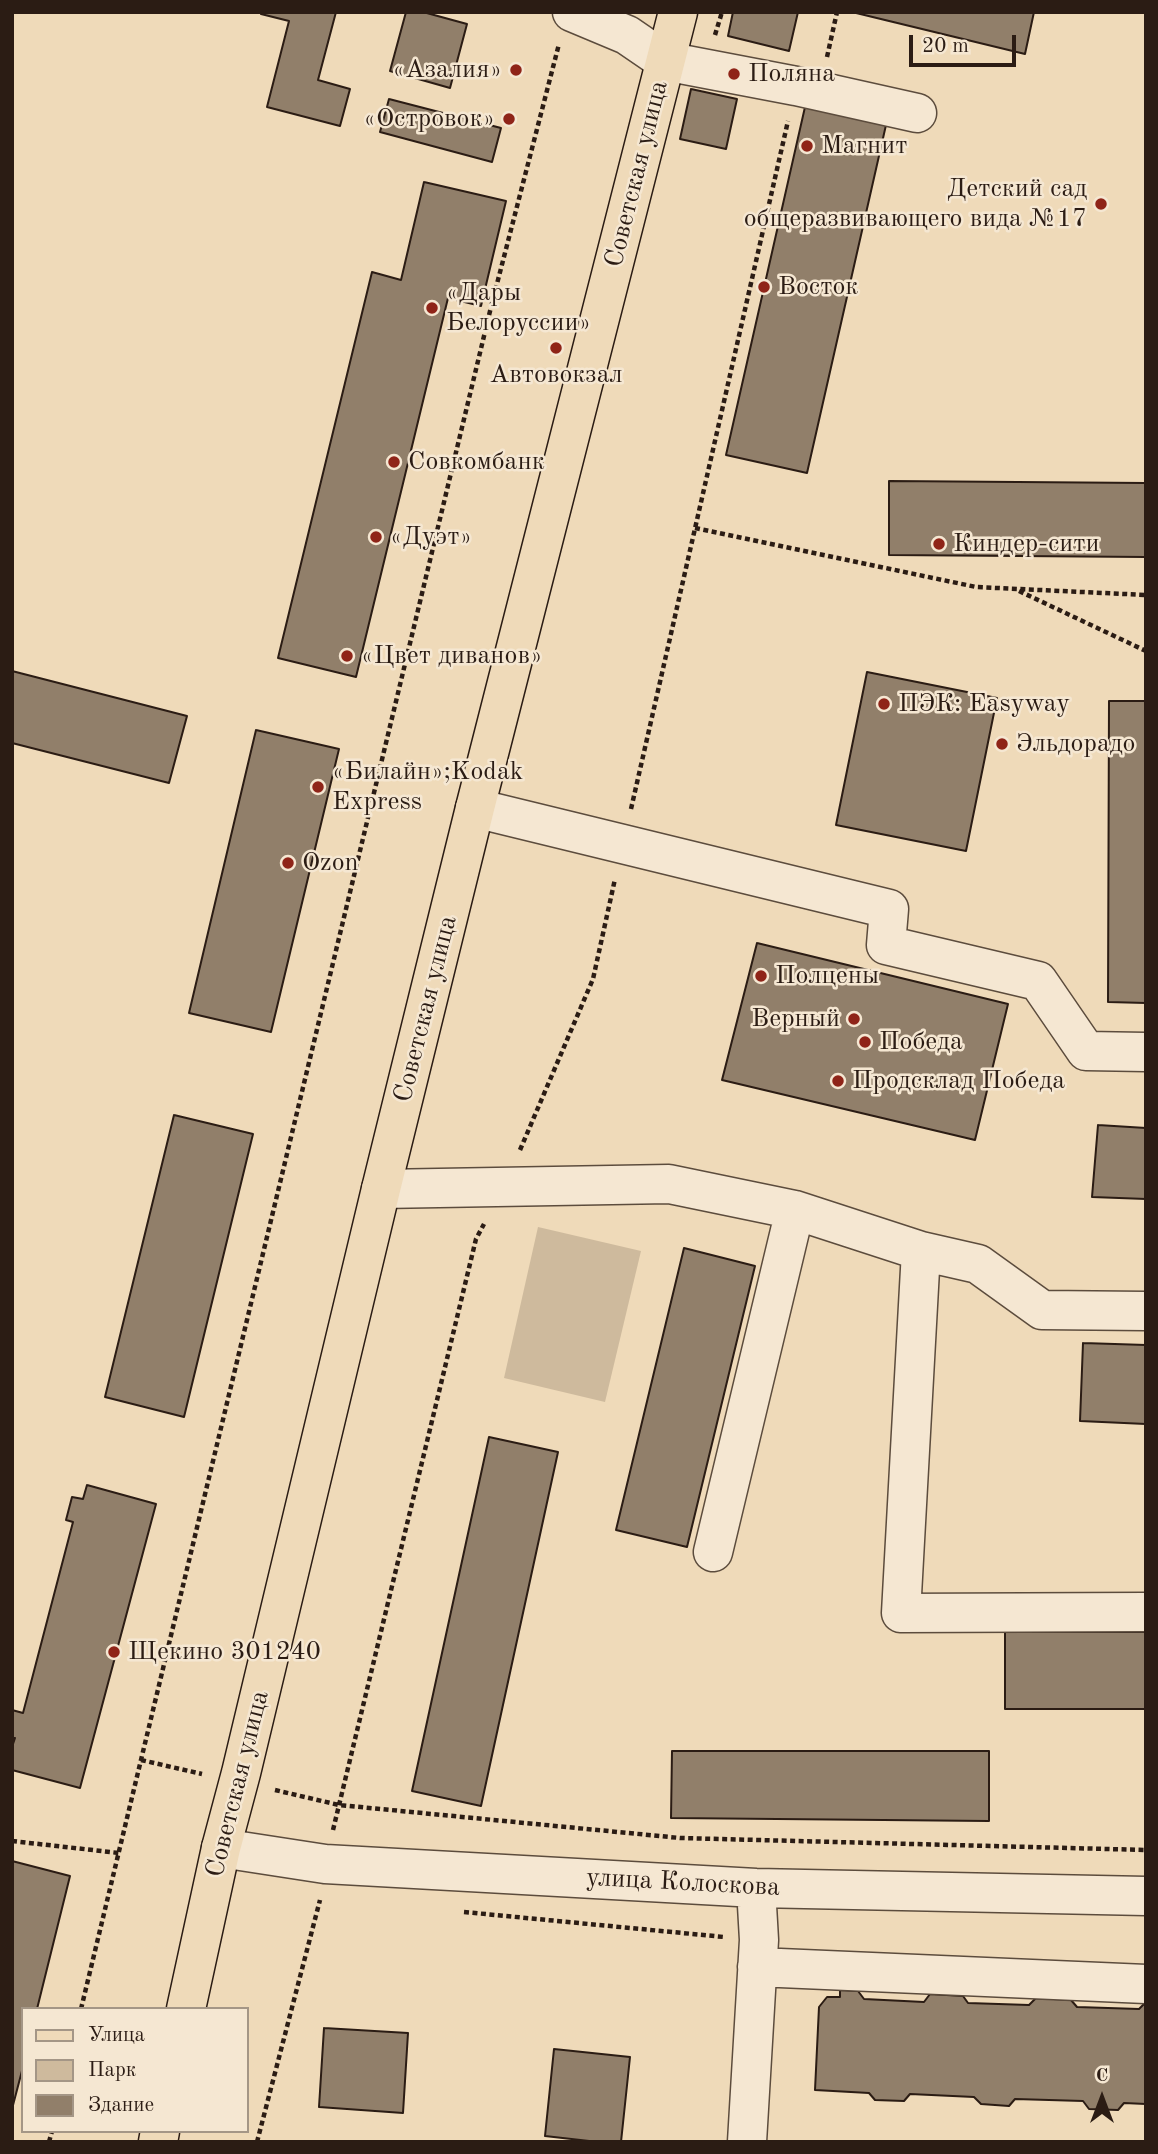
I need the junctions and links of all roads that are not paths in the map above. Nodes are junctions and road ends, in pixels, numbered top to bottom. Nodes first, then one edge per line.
1 (678, 12) edge
2 (566, 25) edge
3 (665, 61) junction
4 (917, 113) dead end
5 (475, 808) junction
6 (1146, 1052) edge
7 (381, 1189) junction
8 (794, 1210) junction
9 (921, 1251) junction
10 (1146, 1311) edge
11 (713, 1552) dead end
12 (1146, 1612) edge
13 (221, 1848) junction
14 (755, 1888) junction
15 (1146, 1896) edge
16 (758, 1954) junction
17 (1146, 1984) edge
18 (186, 2007) edge
19 (747, 2142) edge

1 - 3 main road, Советская улица
2 - 3 street
3 - 4 street
3 - 5 main road, Советская улица
5 - 6 street
5 - 7 main road, Советская улица
7 - 8 street
7 - 13 main road, Советская улица
8 - 9 street
8 - 11 street
9 - 10 street
9 - 12 street
13 - 14 street, улица Колоскова
13 - 18 main road, Советская улица
14 - 15 street, улица Колоскова
14 - 16 street
16 - 17 street
16 - 19 street

